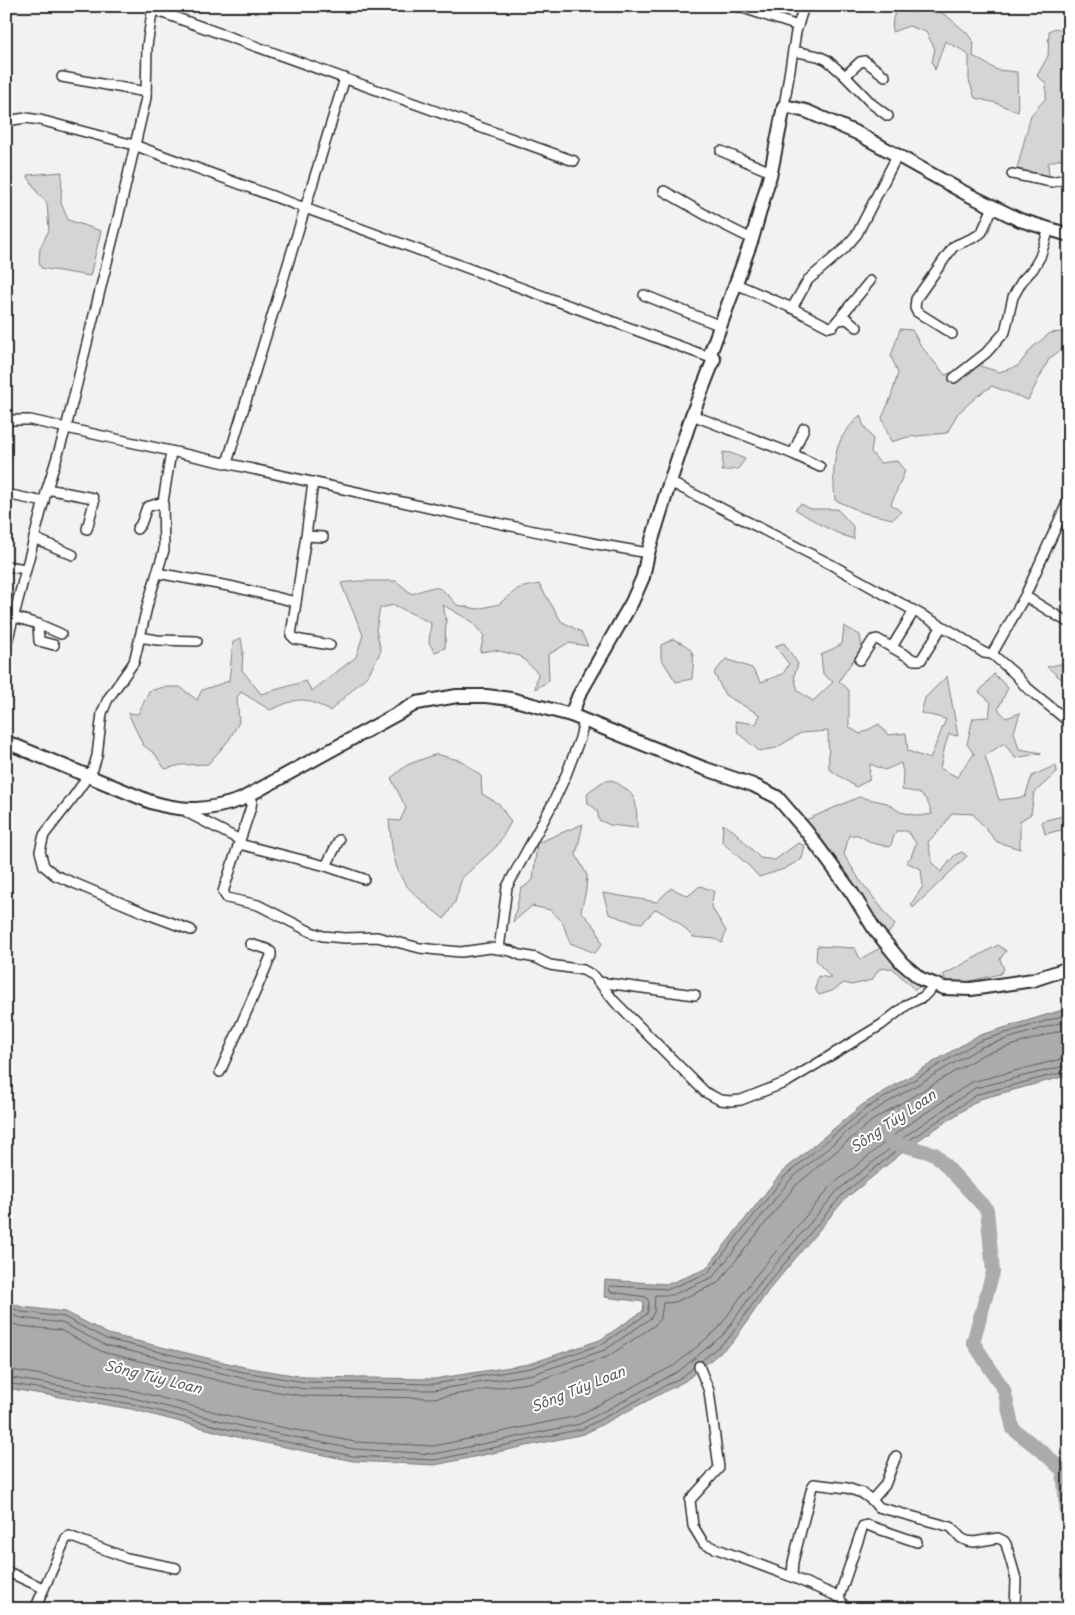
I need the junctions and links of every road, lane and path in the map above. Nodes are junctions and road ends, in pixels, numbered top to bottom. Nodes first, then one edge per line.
1 (736, 6) edge
2 (804, 6) edge
3 (153, 7) edge
4 (798, 26) junction
5 (793, 51) junction
6 (846, 76) junction
7 (886, 76) dead end
8 (62, 77) dead end
9 (345, 78) junction
10 (146, 92) junction
11 (784, 106) junction
12 (888, 116) dead end
13 (6, 121) edge
14 (134, 145) junction
15 (721, 151) dead end
16 (897, 156) junction
17 (574, 162) dead end
18 (771, 172) junction
19 (1012, 174) dead end
20 (1069, 178) edge
21 (664, 191) dead end
22 (993, 207) junction
23 (304, 208) junction
24 (1049, 229) junction
25 (1069, 235) edge
26 (752, 239) junction
27 (870, 281) dead end
28 (736, 284) junction
29 (644, 295) dead end
30 (792, 308) junction
31 (838, 320) junction
32 (721, 326) junction
33 (857, 327) dead end
34 (952, 334) dead end
35 (714, 359) junction
36 (954, 378) dead end
37 (692, 415) junction
38 (6, 420) edge
39 (66, 428) junction
40 (804, 428) dead end
41 (171, 452) junction
42 (793, 454) junction
43 (227, 463) junction
44 (820, 467) dead end
45 (313, 482) junction
46 (670, 482) junction
47 (47, 489) junction
48 (6, 494) edge
49 (1068, 501) edge
50 (44, 502) junction
51 (163, 502) junction
52 (87, 529) dead end
53 (137, 529) dead end
54 (306, 536) junction
55 (323, 537) dead end
56 (34, 538) junction
57 (648, 553) junction
58 (73, 556) dead end
59 (6, 566) edge
60 (26, 570) junction
61 (157, 573) junction
62 (1026, 596) junction
63 (296, 602) junction
64 (914, 611) junction
65 (14, 617) junction
66 (1069, 623) edge
67 (38, 624) junction
68 (942, 626) junction
69 (8, 630) edge
70 (61, 634) dead end
71 (140, 637) junction
72 (196, 641) dead end
73 (54, 645) dead end
74 (330, 645) dead end
75 (6, 646) edge
76 (892, 647) junction
77 (992, 654) junction
78 (860, 660) dead end
79 (571, 715) junction
80 (584, 720) junction
81 (1069, 722) edge
82 (6, 742) edge
83 (87, 775) junction
84 (249, 794) junction
85 (185, 809) junction
86 (339, 840) dead end
87 (240, 842) junction
88 (326, 866) junction
89 (364, 880) dead end
90 (191, 930) dead end
91 (250, 944) dead end
92 (499, 949) junction
93 (1069, 968) edge
94 (598, 982) junction
95 (935, 985) junction
96 (695, 995) dead end
97 (220, 1072) dead end
98 (699, 1366) dead end
99 (896, 1456) dead end
100 (872, 1500) junction
101 (917, 1542) dead end
102 (176, 1568) dead end
103 (6, 1571) edge
104 (792, 1577) junction
105 (43, 1588) junction
106 (839, 1597) junction
107 (35, 1609) edge
108 (845, 1609) edge
109 (1015, 1609) edge

1 - 4 street
2 - 4 street
3 - 9 street
3 - 10 street
4 - 5 street
5 - 6 street
5 - 11 street
6 - 7 street
6 - 12 street
8 - 10 street
9 - 17 street
9 - 23 street
10 - 14 street
11 - 16 street
11 - 18 street
13 - 14 street
14 - 23 street
14 - 39 street
15 - 18 street
16 - 22 street
16 - 30 street
18 - 26 street
19 - 20 street
21 - 26 street
22 - 24 street
22 - 34 street
23 - 35 street
23 - 43 street
24 - 25 street
24 - 36 street
26 - 28 street
27 - 31 street
28 - 30 street
28 - 32 street
29 - 32 street
30 - 31 street
31 - 33 street
32 - 35 street
35 - 37 street
37 - 42 street
37 - 46 street
38 - 39 street
39 - 41 street
39 - 47 street
40 - 42 street
41 - 43 street
41 - 51 street
42 - 44 street
43 - 45 street
45 - 54 street
45 - 57 street
46 - 57 street
46 - 64 street
47 - 50 street
47 - 52 street
48 - 50 street
49 - 62 street
50 - 56 street
51 - 53 street
51 - 61 street
54 - 55 street
54 - 63 street
56 - 58 street
56 - 60 street
57 - 79 street
59 - 60 street
60 - 65 street
61 - 63 street
61 - 71 street
62 - 66 street
62 - 77 street
63 - 74 street
64 - 68 street
64 - 76 street
65 - 67 street
65 - 69 street
67 - 70 street
67 - 73 street
68 - 76 street
68 - 77 street
69 - 75 street
71 - 72 street
71 - 83 street
76 - 78 street
77 - 81 street
79 - 80 street
79 - 84 street
80 - 92 street
80 - 95 street
82 - 83 street
83 - 85 street
83 - 90 street
84 - 85 street
84 - 87 street
85 - 87 street
86 - 88 street
87 - 88 street
87 - 92 street
88 - 89 street
91 - 97 street
92 - 94 street
93 - 95 street
94 - 95 street
94 - 96 street
98 - 104 street
99 - 100 street
100 - 104 street
100 - 109 street
101 - 106 street
102 - 105 street
103 - 105 street
104 - 106 street
105 - 107 street
106 - 108 street

